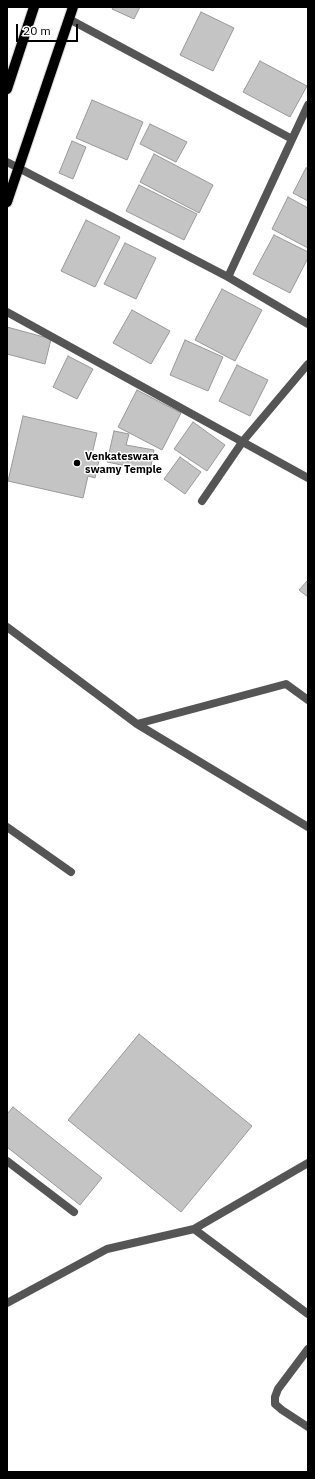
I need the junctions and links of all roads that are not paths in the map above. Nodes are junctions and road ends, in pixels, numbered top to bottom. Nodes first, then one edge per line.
1 (34, 7) edge
2 (74, 7) edge
3 (69, 19) junction
4 (7, 89) edge
5 (308, 105) edge
6 (292, 139) junction
7 (7, 162) edge
8 (19, 168) junction
9 (7, 202) edge
10 (228, 277) junction
11 (7, 312) edge
12 (308, 324) edge
13 (308, 364) edge
14 (243, 441) junction
15 (308, 478) edge
16 (202, 501) dead end
17 (7, 627) edge
18 (308, 700) edge
19 (137, 724) junction
20 (7, 827) edge
21 (308, 827) edge
22 (71, 872) dead end
23 (7, 1161) edge
24 (308, 1163) edge
25 (74, 1212) dead end
26 (194, 1229) junction
27 (7, 1303) edge
28 (308, 1314) edge
29 (308, 1349) edge
30 (308, 1427) edge

1 - 4 main road
2 - 3 main road
3 - 6 street
3 - 8 main road
5 - 6 street
6 - 10 street
7 - 8 street
8 - 9 main road
8 - 10 street
10 - 12 street
11 - 14 street
13 - 14 street
14 - 15 street
14 - 16 street
17 - 19 street
18 - 19 street
19 - 21 street
20 - 22 street
23 - 25 street
24 - 26 street
26 - 27 street
26 - 28 street
29 - 30 street

